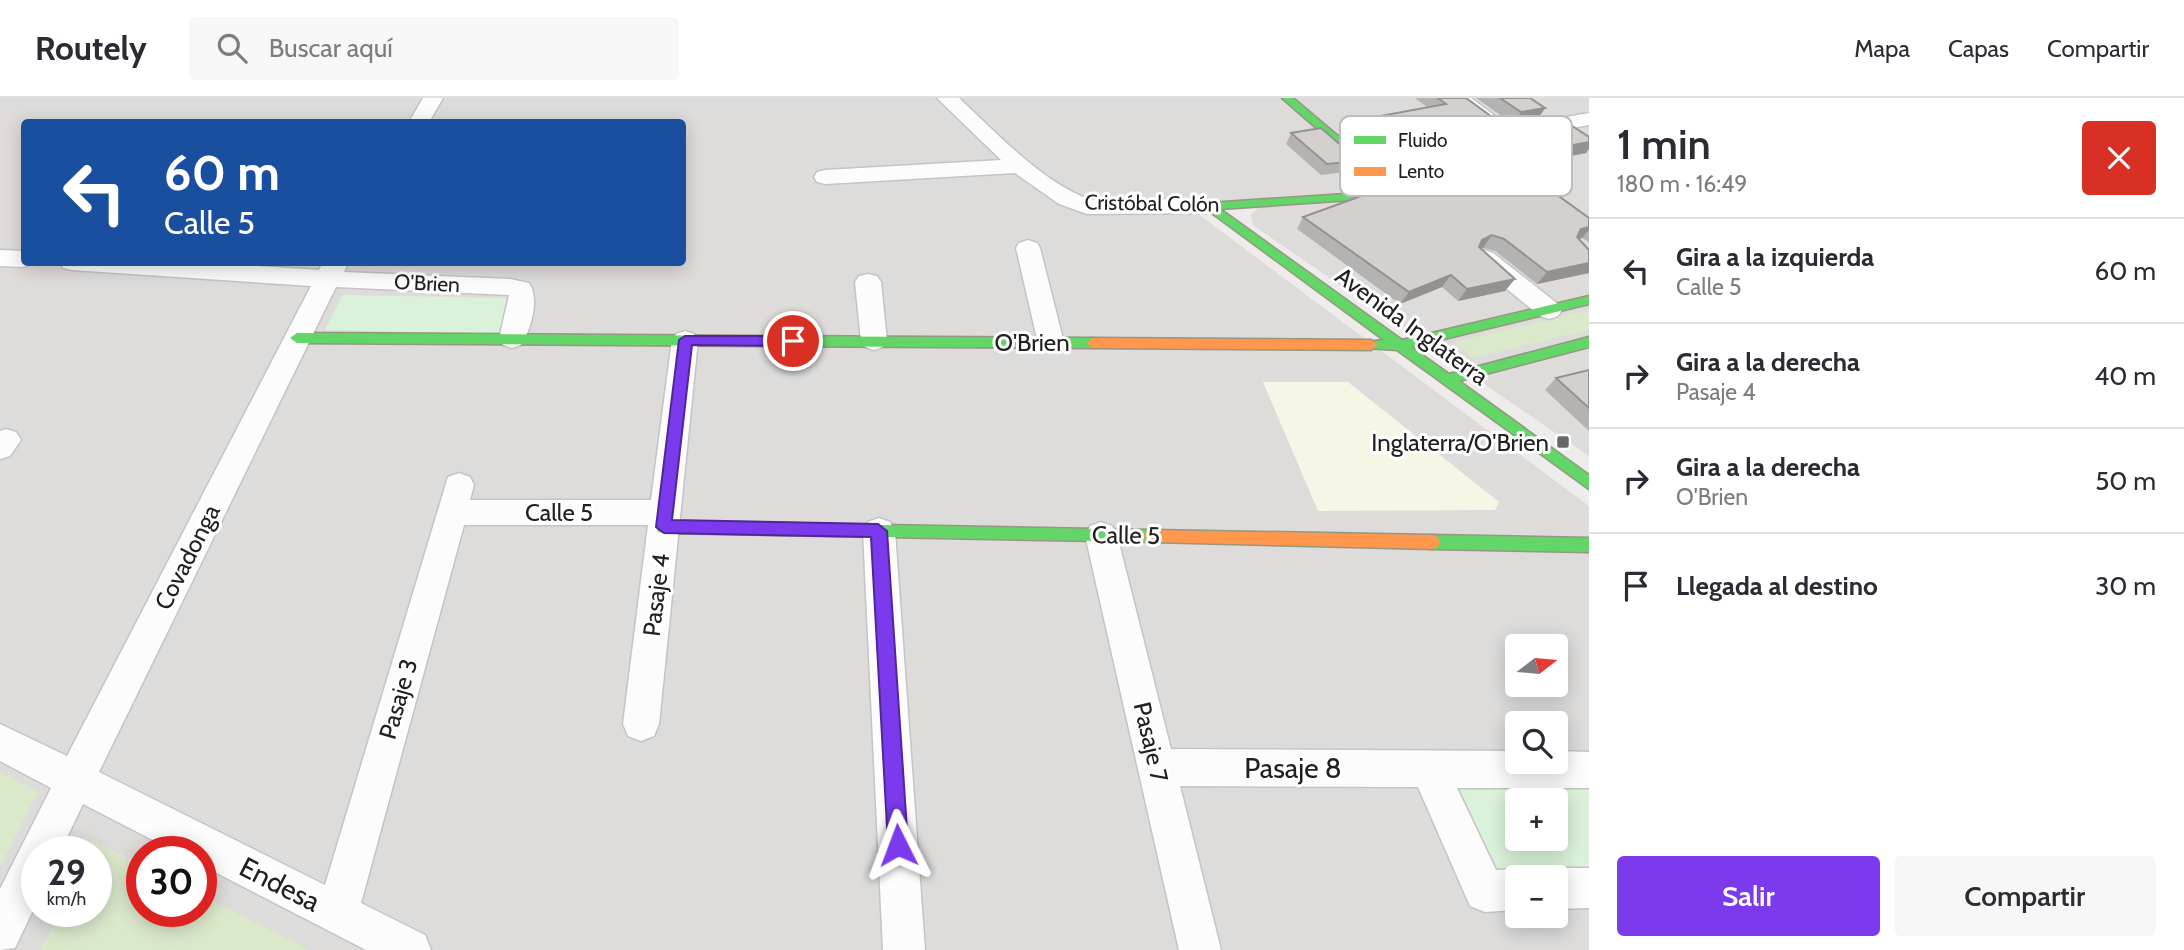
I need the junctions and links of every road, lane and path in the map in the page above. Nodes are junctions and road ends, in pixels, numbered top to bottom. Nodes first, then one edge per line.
1 (433, 98) edge
2 (947, 98) edge
3 (1287, 98) edge
4 (1458, 98) edge
5 (1483, 116) edge
6 (421, 119) edge
7 (1340, 143) edge
8 (1020, 166) junction
9 (825, 177) dead end
10 (1365, 196) edge
11 (1209, 206) junction
12 (1028, 248) dead end
13 (0, 258) edge
14 (1484, 258) edge
15 (21, 260) edge
16 (187, 266) edge
17 (331, 271) edge
18 (868, 282) dead end
19 (1589, 300) edge
20 (1549, 310) junction
21 (297, 338) junction
22 (512, 339) junction
23 (685, 340) junction
24 (874, 341) junction
25 (1051, 342) junction
26 (1589, 342) edge
27 (1399, 345) junction
28 (1447, 379) junction
29 (1589, 482) edge
30 (455, 498) joint
31 (665, 520) junction
32 (878, 531) junction
33 (1101, 535) junction
34 (1589, 545) edge
35 (641, 724) dead end
36 (0, 742) edge
37 (1157, 767) junction
38 (1429, 769) junction
39 (1589, 770) edge
40 (75, 780) junction
41 (48, 836) edge
42 (1589, 888) edge
43 (1568, 889) edge
44 (21, 890) edge
45 (1505, 890) edge
46 (338, 913) junction
47 (0, 933) edge
48 (410, 950) edge
49 (904, 950) edge
50 (1200, 950) edge

1 - 6 street
2 - 8 street, Cristóbal Colón
3 - 7 street
4 - 5 street
8 - 9 street
8 - 11 street, Cristóbal Colón
10 - 11 street, Cristóbal Colón
11 - 27 street, Avenida Inglaterra
12 - 25 street
13 - 15 street
14 - 20 street
16 - 17 street, O'Brien
17 - 21 street, Covadonga
17 - 22 street, O'Brien
18 - 24 street
19 - 20 street, O'Brien
20 - 27 street, O'Brien
21 - 22 street, O'Brien
21 - 40 street, Covadonga
22 - 23 street, O'Brien
23 - 24 street, O'Brien
23 - 31 street, Pasaje 4
24 - 25 street, O'Brien
25 - 27 street, O'Brien
26 - 28 street
27 - 28 street, Avenida Inglaterra
28 - 29 street, Avenida Inglaterra
30 - 31 street, Calle 5
30 - 46 street, Pasaje 3
31 - 32 street, Calle 5
31 - 35 street, Pasaje 4
32 - 33 street, Calle 5
32 - 49 street
33 - 34 street, Calle 5
33 - 37 street, Pasaje 7
36 - 40 street, Endesa
37 - 38 street, Pasaje 8
37 - 50 street, Pasaje 7
38 - 39 street, Pasaje 8
38 - 45 street
40 - 41 street, Covadonga
40 - 46 street, Endesa
42 - 43 street
44 - 47 street
46 - 48 street, Endesa

